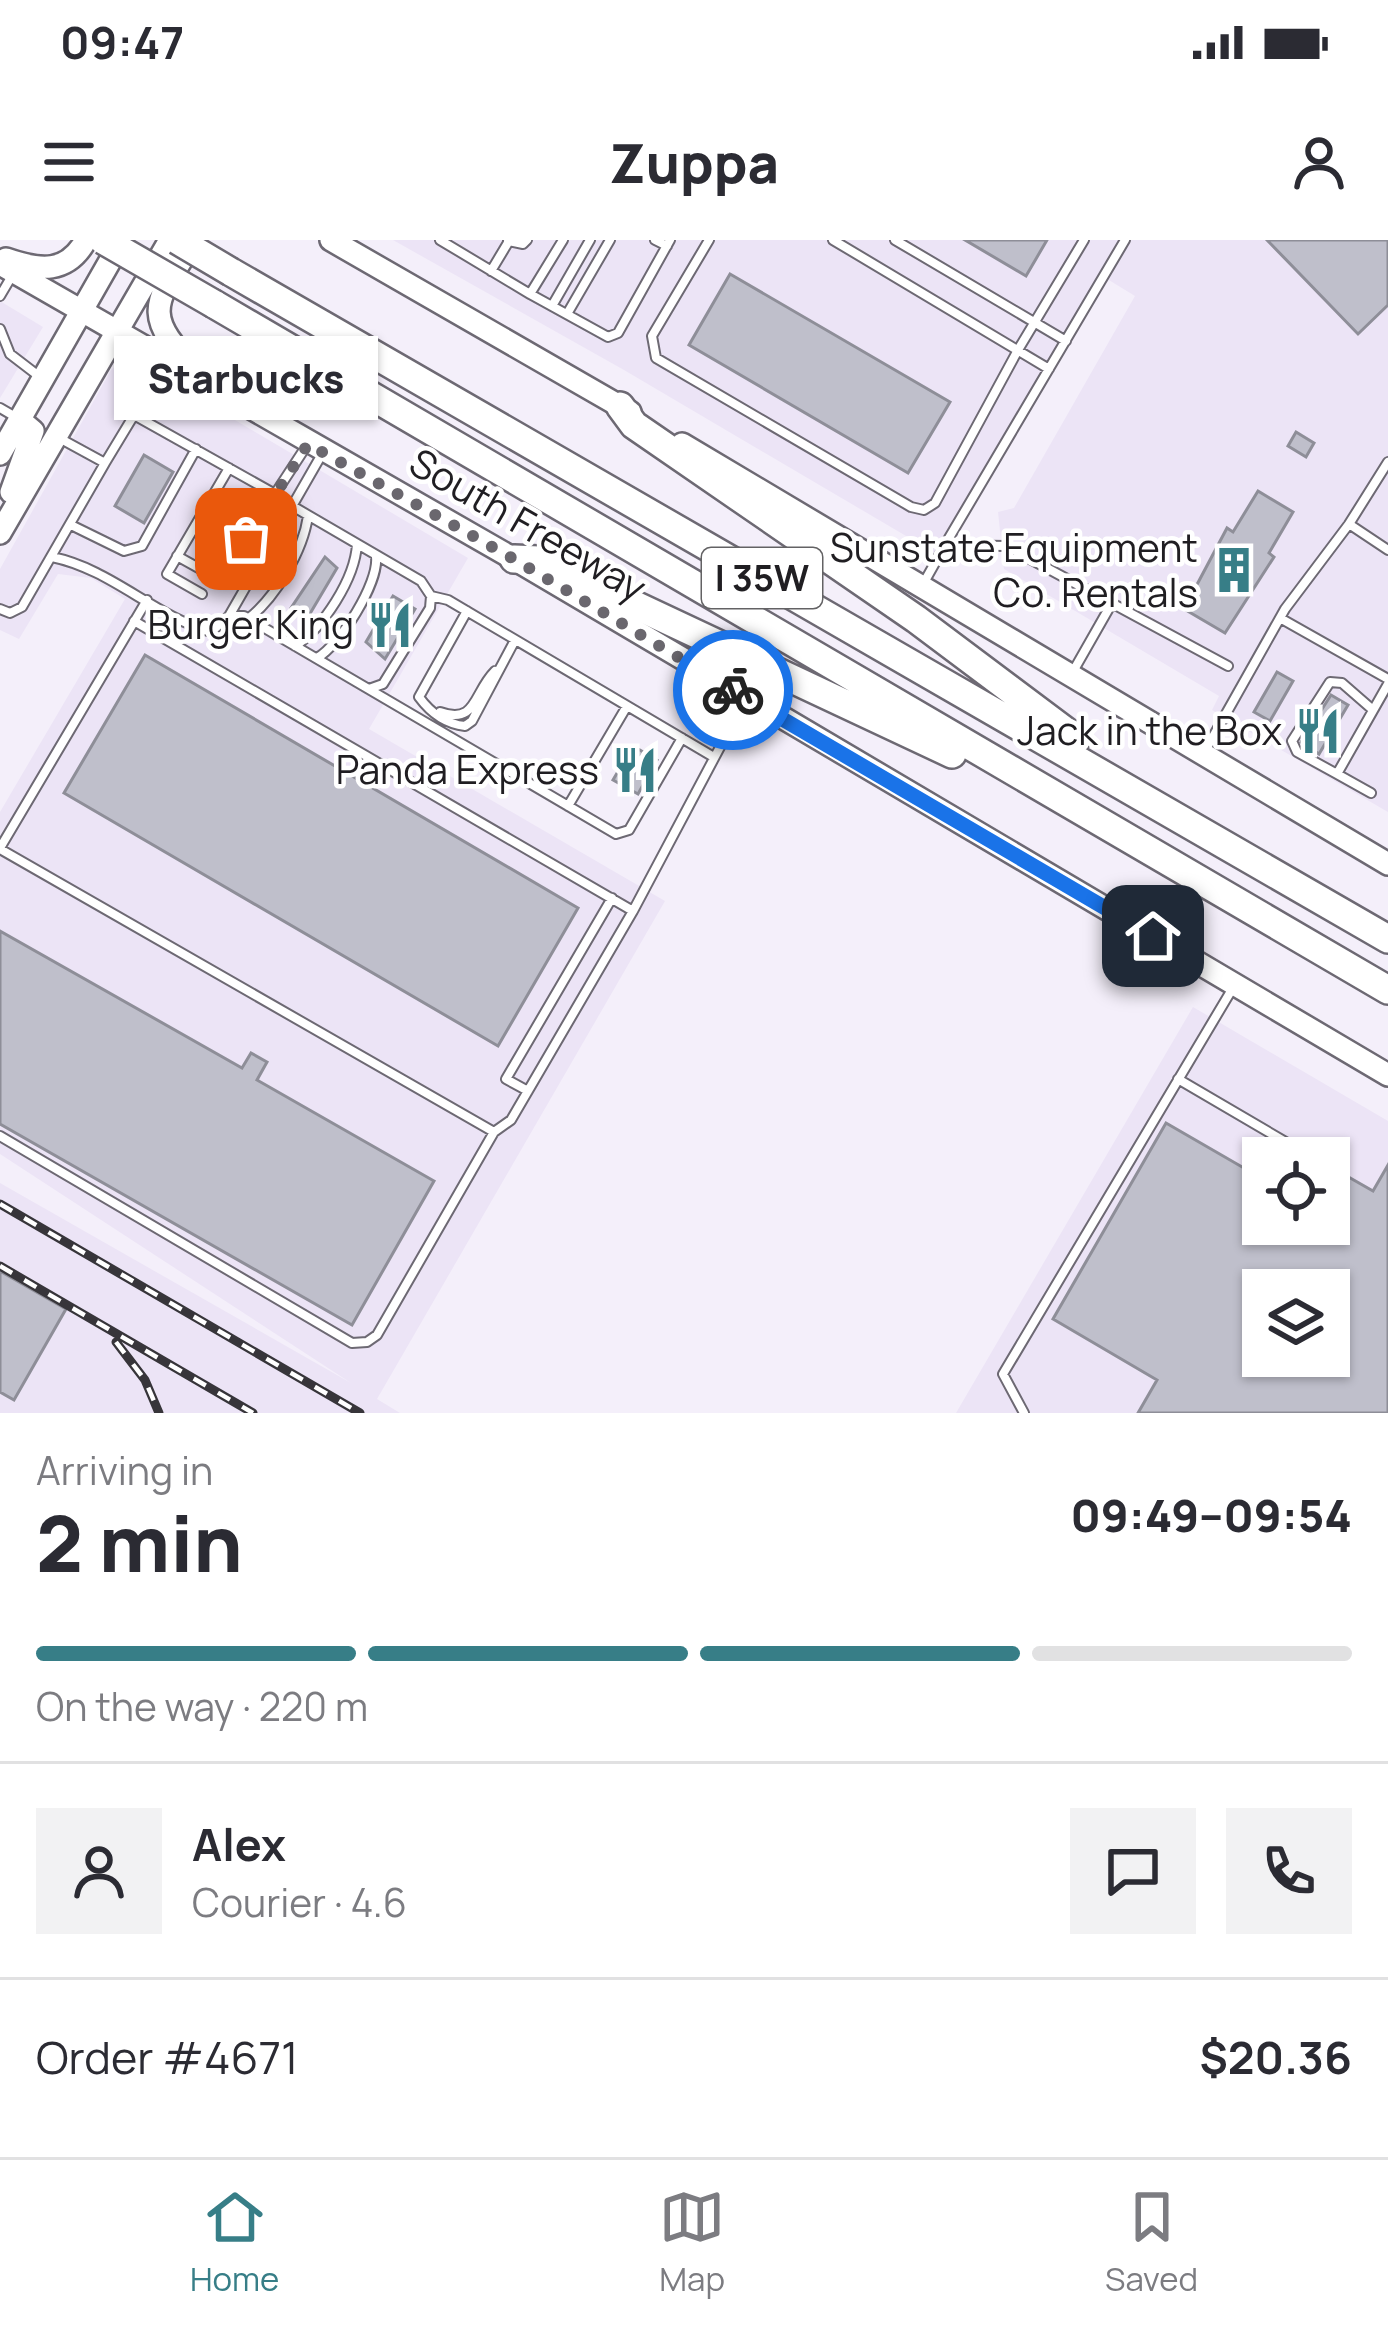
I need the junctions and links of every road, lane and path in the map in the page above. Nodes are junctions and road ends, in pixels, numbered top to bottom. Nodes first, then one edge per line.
1 (86, 240) edge
2 (103, 240) edge
3 (122, 240) edge
4 (173, 240) edge
5 (194, 240) edge
6 (440, 240) edge
7 (527, 240) edge
8 (563, 240) edge
9 (590, 240) edge
10 (610, 240) edge
11 (655, 240) edge
12 (709, 240) edge
13 (833, 240) edge
14 (895, 240) edge
15 (1084, 240) edge
16 (1125, 240) edge
17 (508, 241) edge
18 (668, 243) edge
19 (347, 244) edge
20 (4, 264) edge
21 (491, 271) junction
22 (530, 294) junction
23 (0, 296) edge
24 (551, 306) junction
25 (81, 313) junction
26 (567, 314) junction
27 (1034, 322) junction
28 (0, 329) edge
29 (118, 334) junction
30 (1066, 340) junction
31 (1018, 350) junction
32 (1049, 368) junction
33 (43, 379) junction
34 (222, 395) junction
35 (620, 406) junction
36 (10, 414) edge
37 (55, 436) junction
38 (315, 448) junction
39 (196, 449) junction
40 (0, 454) edge
41 (1388, 462) edge
42 (105, 464) junction
43 (229, 468) junction
44 (275, 494) junction
45 (294, 507) junction
46 (308, 516) junction
47 (5, 524) edge
48 (1349, 524) junction
49 (71, 525) junction
50 (357, 544) junction
51 (945, 544) junction
52 (1388, 550) edge
53 (376, 555) junction
54 (177, 556) junction
55 (52, 557) junction
56 (514, 559) junction
57 (921, 588) junction
58 (202, 594) dead end
59 (431, 596) junction
60 (147, 600) junction
61 (1112, 603) junction
62 (0, 609) edge
63 (467, 611) junction
64 (229, 616) junction
65 (1280, 618) junction
66 (248, 619) junction
67 (134, 621) junction
68 (515, 640) junction
69 (295, 646) junction
70 (316, 658) junction
71 (1228, 666) dead end
72 (1071, 676) junction
73 (1388, 682) edge
74 (369, 689) junction
75 (419, 697) junction
76 (746, 698) junction
77 (627, 706) junction
78 (1373, 710) junction
79 (411, 713) junction
80 (682, 738) junction
81 (1203, 755) junction
82 (712, 756) junction
83 (1337, 774) junction
84 (1371, 793) dead end
85 (568, 806) junction
86 (1134, 841) junction
87 (0, 848) edge
88 (1388, 864) edge
89 (1293, 884) junction
90 (612, 898) junction
91 (634, 910) junction
92 (1388, 939) edge
93 (1235, 985) junction
94 (1388, 990) edge
95 (1388, 1076) edge
96 (1178, 1079) junction
97 (528, 1091) junction
98 (494, 1132) junction
99 (0, 1136) edge
100 (1277, 1137) edge
101 (1024, 1413) edge

1 - 20 main road
2 - 86 highway, South Freeway / I 35W, bridge
3 - 25 main road
4 - 29 main road
4 - 89 highway, South Freeway / I 35W, bridge
5 - 34 main road
6 - 21 lane
7 - 17 lane
8 - 22 lane
9 - 24 lane
10 - 26 lane
11 - 18 lane
12 - 31 lane
13 - 31 lane
14 - 27 lane
15 - 27 lane
16 - 30 lane
17 - 21 lane
18 - 26 lane
19 - 35 main road
20 - 23 lane
20 - 25 main road, South Freeway
21 - 22 lane
22 - 24 lane
24 - 26 lane
25 - 29 main road, South Freeway
25 - 33 main road
27 - 30 lane
27 - 31 lane
28 - 33 lane
29 - 34 main road, South Freeway
29 - 37 main road
30 - 32 lane
31 - 32 lane
32 - 51 lane
33 - 36 main road
34 - 38 main road, South Freeway
35 - 57 main road
35 - 89 highway
36 - 40 main road
36 - 47 main road
37 - 42 lane
37 - 47 main road
38 - 44 lane
38 - 45 lane
38 - 56 main road, South Freeway
39 - 42 lane
39 - 43 lane
39 - 49 lane
41 - 48 lane
42 - 49 lane
43 - 44 lane
43 - 54 lane
44 - 54 lane
45 - 46 lane
45 - 64 lane
46 - 50 lane
46 - 66 lane
48 - 52 lane
48 - 65 lane
49 - 55 lane
50 - 53 lane
50 - 69 lane
51 - 57 lane
51 - 61 lane
53 - 59 lane
53 - 70 lane
54 - 58 lane
55 - 60 lane
55 - 62 lane
56 - 76 main road, South Freeway
56 - 86 highway
57 - 72 main road
59 - 63 lane
59 - 74 lane
60 - 64 lane
60 - 67 lane
61 - 71 lane
61 - 72 lane
63 - 68 lane
63 - 75 lane
64 - 66 lane
65 - 73 lane
65 - 81 lane
66 - 69 lane
67 - 87 lane
67 - 90 lane
68 - 75 lane
68 - 77 lane
69 - 70 lane
70 - 74 lane
72 - 81 main road
73 - 78 lane
74 - 79 lane
75 - 79 lane
76 - 82 lane
76 - 93 main road, South Freeway
77 - 80 lane
77 - 85 lane
78 - 83 lane
78 - 83 lane
79 - 85 lane
80 - 82 lane
80 - 85 lane
81 - 88 main road
82 - 91 lane
83 - 84 lane
86 - 94 highway, South Freeway / I 35W
87 - 98 lane
89 - 92 highway, South Freeway / I 35W
90 - 91 lane
90 - 97 lane
91 - 97 lane
93 - 95 main road, South Freeway
93 - 96 lane
96 - 100 lane
96 - 101 lane
97 - 98 lane
98 - 99 lane

